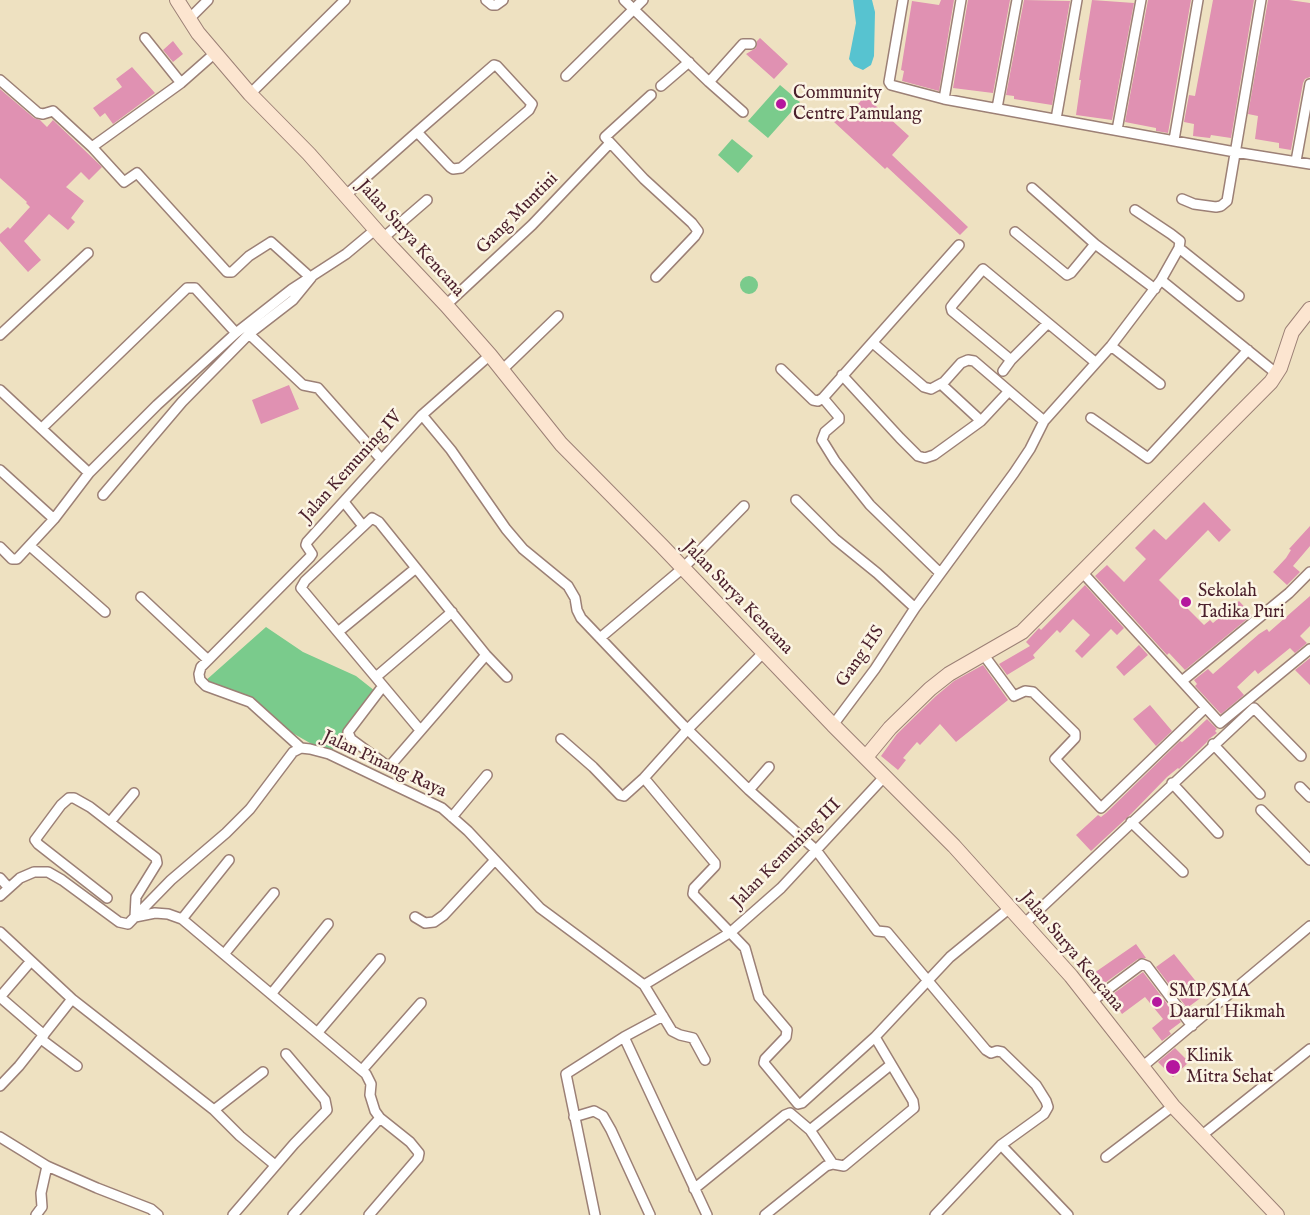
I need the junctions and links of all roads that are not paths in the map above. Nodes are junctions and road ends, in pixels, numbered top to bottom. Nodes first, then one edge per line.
1 (177, 0) edge
2 (208, 0) edge
3 (345, 0) edge
4 (486, 0) edge
5 (503, 0) edge
6 (624, 0) edge
7 (643, 0) edge
8 (903, 0) edge
9 (961, 0) edge
10 (1017, 0) edge
11 (1077, 0) edge
12 (1142, 0) edge
13 (1198, 0) edge
14 (1261, 0) edge
15 (633, 9) junction
16 (189, 19) junction
17 (145, 38) dead end
18 (751, 44) dead end
19 (215, 53) junction
20 (689, 63) junction
21 (566, 76) dead end
22 (0, 80) edge
23 (709, 82) junction
24 (182, 83) junction
25 (1310, 84) edge
26 (661, 86) dead end
27 (250, 94) junction
28 (651, 95) dead end
29 (944, 99) junction
30 (997, 108) junction
31 (743, 112) dead end
32 (1056, 119) junction
33 (1117, 130) junction
34 (417, 132) junction
35 (1174, 140) junction
36 (610, 143) junction
37 (92, 147) junction
38 (1235, 152) junction
39 (1296, 161) junction
40 (1310, 164) edge
41 (1032, 188) dead end
42 (346, 195) junction
43 (1182, 199) dead end
44 (427, 200) dead end
45 (1135, 210) dead end
46 (1015, 232) dead end
47 (379, 234) junction
48 (1095, 244) junction
49 (959, 245) dead end
50 (1179, 248) junction
51 (88, 253) dead end
52 (656, 277) dead end
53 (310, 278) junction
54 (1158, 284) junction
55 (1239, 296) dead end
56 (446, 305) junction
57 (1310, 309) edge
58 (558, 316) dead end
59 (1048, 323) junction
60 (236, 333) junction
61 (249, 334) junction
62 (0, 335) edge
63 (873, 342) junction
64 (1111, 346) junction
65 (1248, 350) junction
66 (490, 356) junction
67 (1011, 360) junction
68 (1095, 363) junction
69 (780, 369) dead end
70 (501, 370) junction
71 (1003, 371) dead end
72 (1277, 374) junction
73 (842, 375) junction
74 (941, 384) junction
75 (1160, 384) dead end
76 (0, 390) edge
77 (1009, 391) junction
78 (823, 398) junction
79 (422, 415) junction
80 (1092, 418) dead end
81 (981, 421) junction
82 (1044, 421) junction
83 (42, 428) junction
84 (381, 459) junction
85 (0, 470) edge
86 (89, 473) junction
87 (103, 495) dead end
88 (796, 500) dead end
89 (344, 502) junction
90 (744, 506) dead end
91 (54, 519) junction
92 (363, 526) junction
93 (30, 546) junction
94 (0, 547) edge
95 (416, 568) junction
96 (683, 568) junction
97 (1310, 572) edge
98 (940, 573) junction
99 (1082, 573) junction
100 (141, 597) dead end
101 (915, 608) junction
102 (105, 612) dead end
103 (452, 612) junction
104 (338, 632) junction
105 (600, 638) junction
106 (1310, 649) edge
107 (764, 653) junction
108 (983, 654) junction
109 (486, 655) junction
110 (208, 660) junction
111 (376, 677) junction
112 (507, 677) dead end
113 (1182, 681) junction
114 (383, 686) junction
115 (1205, 708) junction
116 (833, 725) junction
117 (687, 729) junction
118 (420, 730) junction
119 (561, 739) dead end
120 (1213, 744) junction
121 (301, 748) junction
122 (1301, 756) dead end
123 (866, 757) junction
124 (769, 767) dead end
125 (487, 775) dead end
126 (885, 776) junction
127 (644, 778) junction
128 (1172, 783) junction
129 (1300, 787) dead end
130 (749, 790) junction
131 (134, 793) dead end
132 (1260, 794) dead end
133 (1310, 796) edge
134 (1261, 810) dead end
135 (452, 817) junction
136 (110, 822) junction
137 (1131, 822) junction
138 (1218, 833) dead end
139 (816, 850) junction
140 (229, 860) dead end
141 (495, 860) junction
142 (1310, 860) edge
143 (1183, 872) dead end
144 (0, 878) edge
145 (8, 887) junction
146 (274, 893) dead end
147 (0, 896) edge
148 (107, 897) dead end
149 (1011, 907) junction
150 (135, 917) junction
151 (416, 917) dead end
152 (182, 919) junction
153 (1025, 923) junction
154 (328, 924) dead end
155 (1310, 926) edge
156 (0, 932) edge
157 (731, 932) junction
158 (225, 953) junction
159 (380, 959) dead end
160 (31, 961) junction
161 (927, 980) junction
162 (644, 986) junction
163 (272, 993) junction
164 (72, 999) junction
165 (1091, 1002) junction
166 (421, 1003) dead end
167 (663, 1016) junction
168 (1192, 1026) junction
169 (318, 1032) junction
170 (43, 1037) junction
171 (624, 1037) junction
172 (875, 1037) junction
173 (1310, 1049) edge
174 (286, 1054) dead end
175 (705, 1060) dead end
176 (77, 1066) dead end
177 (888, 1067) dead end
178 (1142, 1067) junction
179 (362, 1070) junction
180 (263, 1072) dead end
181 (0, 1086) edge
182 (1173, 1106) junction
183 (214, 1110) junction
184 (574, 1117) junction
185 (380, 1118) junction
186 (810, 1130) junction
187 (1201, 1136) junction
188 (0, 1137) edge
189 (1001, 1145) junction
190 (1106, 1157) dead end
191 (833, 1164) junction
192 (275, 1165) junction
193 (47, 1166) junction
194 (694, 1189) junction
195 (36, 1215) edge
196 (158, 1215) edge
197 (233, 1215) edge
198 (293, 1215) edge
199 (369, 1215) edge
200 (595, 1215) edge
201 (650, 1215) edge
202 (707, 1215) edge
203 (765, 1215) edge
204 (935, 1215) edge
205 (1068, 1215) edge
206 (1277, 1215) edge

1 - 16 main road, Jalan Surya Kencana
2 - 16 street
3 - 27 street
4 - 5 street
6 - 15 street
7 - 15 street
8 - 29 street
9 - 29 street
10 - 30 street
11 - 32 street
12 - 33 street
13 - 35 street
14 - 38 street
15 - 20 street
15 - 21 street
16 - 19 main road, Jalan Surya Kencana
17 - 24 street
18 - 23 street
19 - 24 street
19 - 27 main road, Jalan Surya Kencana
20 - 23 street
20 - 26 street
22 - 37 street
23 - 31 street
24 - 37 street
25 - 39 street
27 - 42 main road, Jalan Surya Kencana
28 - 36 street, Gang Muntini
29 - 30 street
30 - 32 street
32 - 33 street
33 - 35 street
34 - 34 street
34 - 42 street
35 - 38 street
36 - 52 street
36 - 56 street, Gang Muntini
37 - 53 street
38 - 39 street
38 - 43 street
39 - 40 street
41 - 48 street
42 - 47 main road, Jalan Surya Kencana
44 - 47 street
45 - 50 street
46 - 48 street
47 - 53 street
47 - 56 main road, Jalan Surya Kencana
48 - 54 street
49 - 63 street
50 - 54 street, Gang HS
50 - 55 street
51 - 62 street
53 - 60 street
53 - 61 street
54 - 64 street, Gang HS
54 - 65 street
56 - 66 main road, Jalan Surya Kencana
57 - 72 main road
58 - 70 street
59 - 67 street
59 - 67 street
59 - 68 street
60 - 83 street
60 - 86 street
61 - 84 street
61 - 87 street
63 - 73 street
63 - 74 street
64 - 68 street, Gang HS
64 - 75 street
65 - 72 street
65 - 80 street
66 - 70 main road, Jalan Surya Kencana
66 - 79 street, Jalan Kemuning IV
67 - 71 street
68 - 82 street, Gang HS
69 - 78 street
70 - 96 main road, Jalan Surya Kencana
72 - 99 main road
73 - 78 street
73 - 81 street
74 - 77 street
74 - 81 street
76 - 83 street
77 - 81 street
77 - 82 street
78 - 98 street
79 - 84 street, Jalan Kemuning IV
79 - 105 street
82 - 98 street, Gang HS
83 - 86 street
84 - 89 street, Jalan Kemuning IV
85 - 91 street
86 - 91 street
88 - 101 street
89 - 92 street
89 - 110 street, Jalan Kemuning IV
90 - 96 street
91 - 93 street
92 - 95 street
92 - 104 street
93 - 94 street
93 - 102 street
95 - 103 street
95 - 104 street
96 - 105 street
96 - 107 main road, Jalan Surya Kencana
97 - 113 street
98 - 101 street, Gang HS
99 - 108 main road
99 - 113 street
100 - 110 street
101 - 116 street, Gang HS
103 - 109 street
103 - 111 street
104 - 111 street
105 - 117 street
106 - 115 street
107 - 116 main road, Jalan Surya Kencana
107 - 117 street
108 - 115 street
108 - 123 main road
109 - 112 street
109 - 118 street
110 - 121 street
111 - 114 street
113 - 115 street
114 - 118 street
114 - 118 street
116 - 123 main road, Jalan Surya Kencana
117 - 127 street
117 - 130 street
119 - 127 street
120 - 122 street
120 - 128 street
120 - 132 street
121 - 135 street, Jalan Pinang Raya
121 - 150 street, Jalan Pinang Raya
123 - 126 main road, Jalan Surya Kencana
124 - 130 street
125 - 135 street
126 - 139 street, Jalan Kemuning III
126 - 149 main road, Jalan Surya Kencana
127 - 157 street
128 - 137 street
128 - 138 street
129 - 133 street
130 - 139 street
131 - 136 street
134 - 142 street
135 - 141 street, Jalan Pinang Raya
136 - 148 street
136 - 150 street
137 - 143 street
137 - 153 street
139 - 157 street, Jalan Kemuning III
139 - 161 street
140 - 152 street
141 - 151 street
141 - 162 street, Jalan Pinang Raya
144 - 145 street
145 - 147 street
145 - 150 street
146 - 158 street
149 - 153 main road, Jalan Surya Kencana
149 - 161 street
150 - 152 street
152 - 158 street
153 - 165 main road, Jalan Surya Kencana
154 - 163 street
155 - 168 street
156 - 160 street
157 - 162 street, Jalan Kemuning III
157 - 172 street
158 - 163 street
159 - 169 street
160 - 164 street
160 - 170 street
161 - 172 street
161 - 189 street
162 - 167 street
163 - 169 street
164 - 170 street
164 - 183 street
165 - 168 street
165 - 178 main road, Jalan Surya Kencana
166 - 179 street
167 - 171 street
167 - 175 street
168 - 178 street
169 - 179 street
170 - 176 street
170 - 181 street
171 - 184 street
171 - 194 street
172 - 191 street
173 - 187 street
174 - 192 street
177 - 186 street
178 - 182 main road, Jalan Surya Kencana
179 - 185 street
180 - 183 street
182 - 187 main road, Jalan Surya Kencana
182 - 190 street
183 - 192 street
184 - 200 street
184 - 201 street
185 - 198 street
185 - 199 street
186 - 191 street
186 - 194 street
187 - 206 main road, Jalan Surya Kencana
188 - 193 street
189 - 204 street
189 - 205 street
191 - 203 street
192 - 197 street
193 - 195 street
193 - 196 street
194 - 202 street

